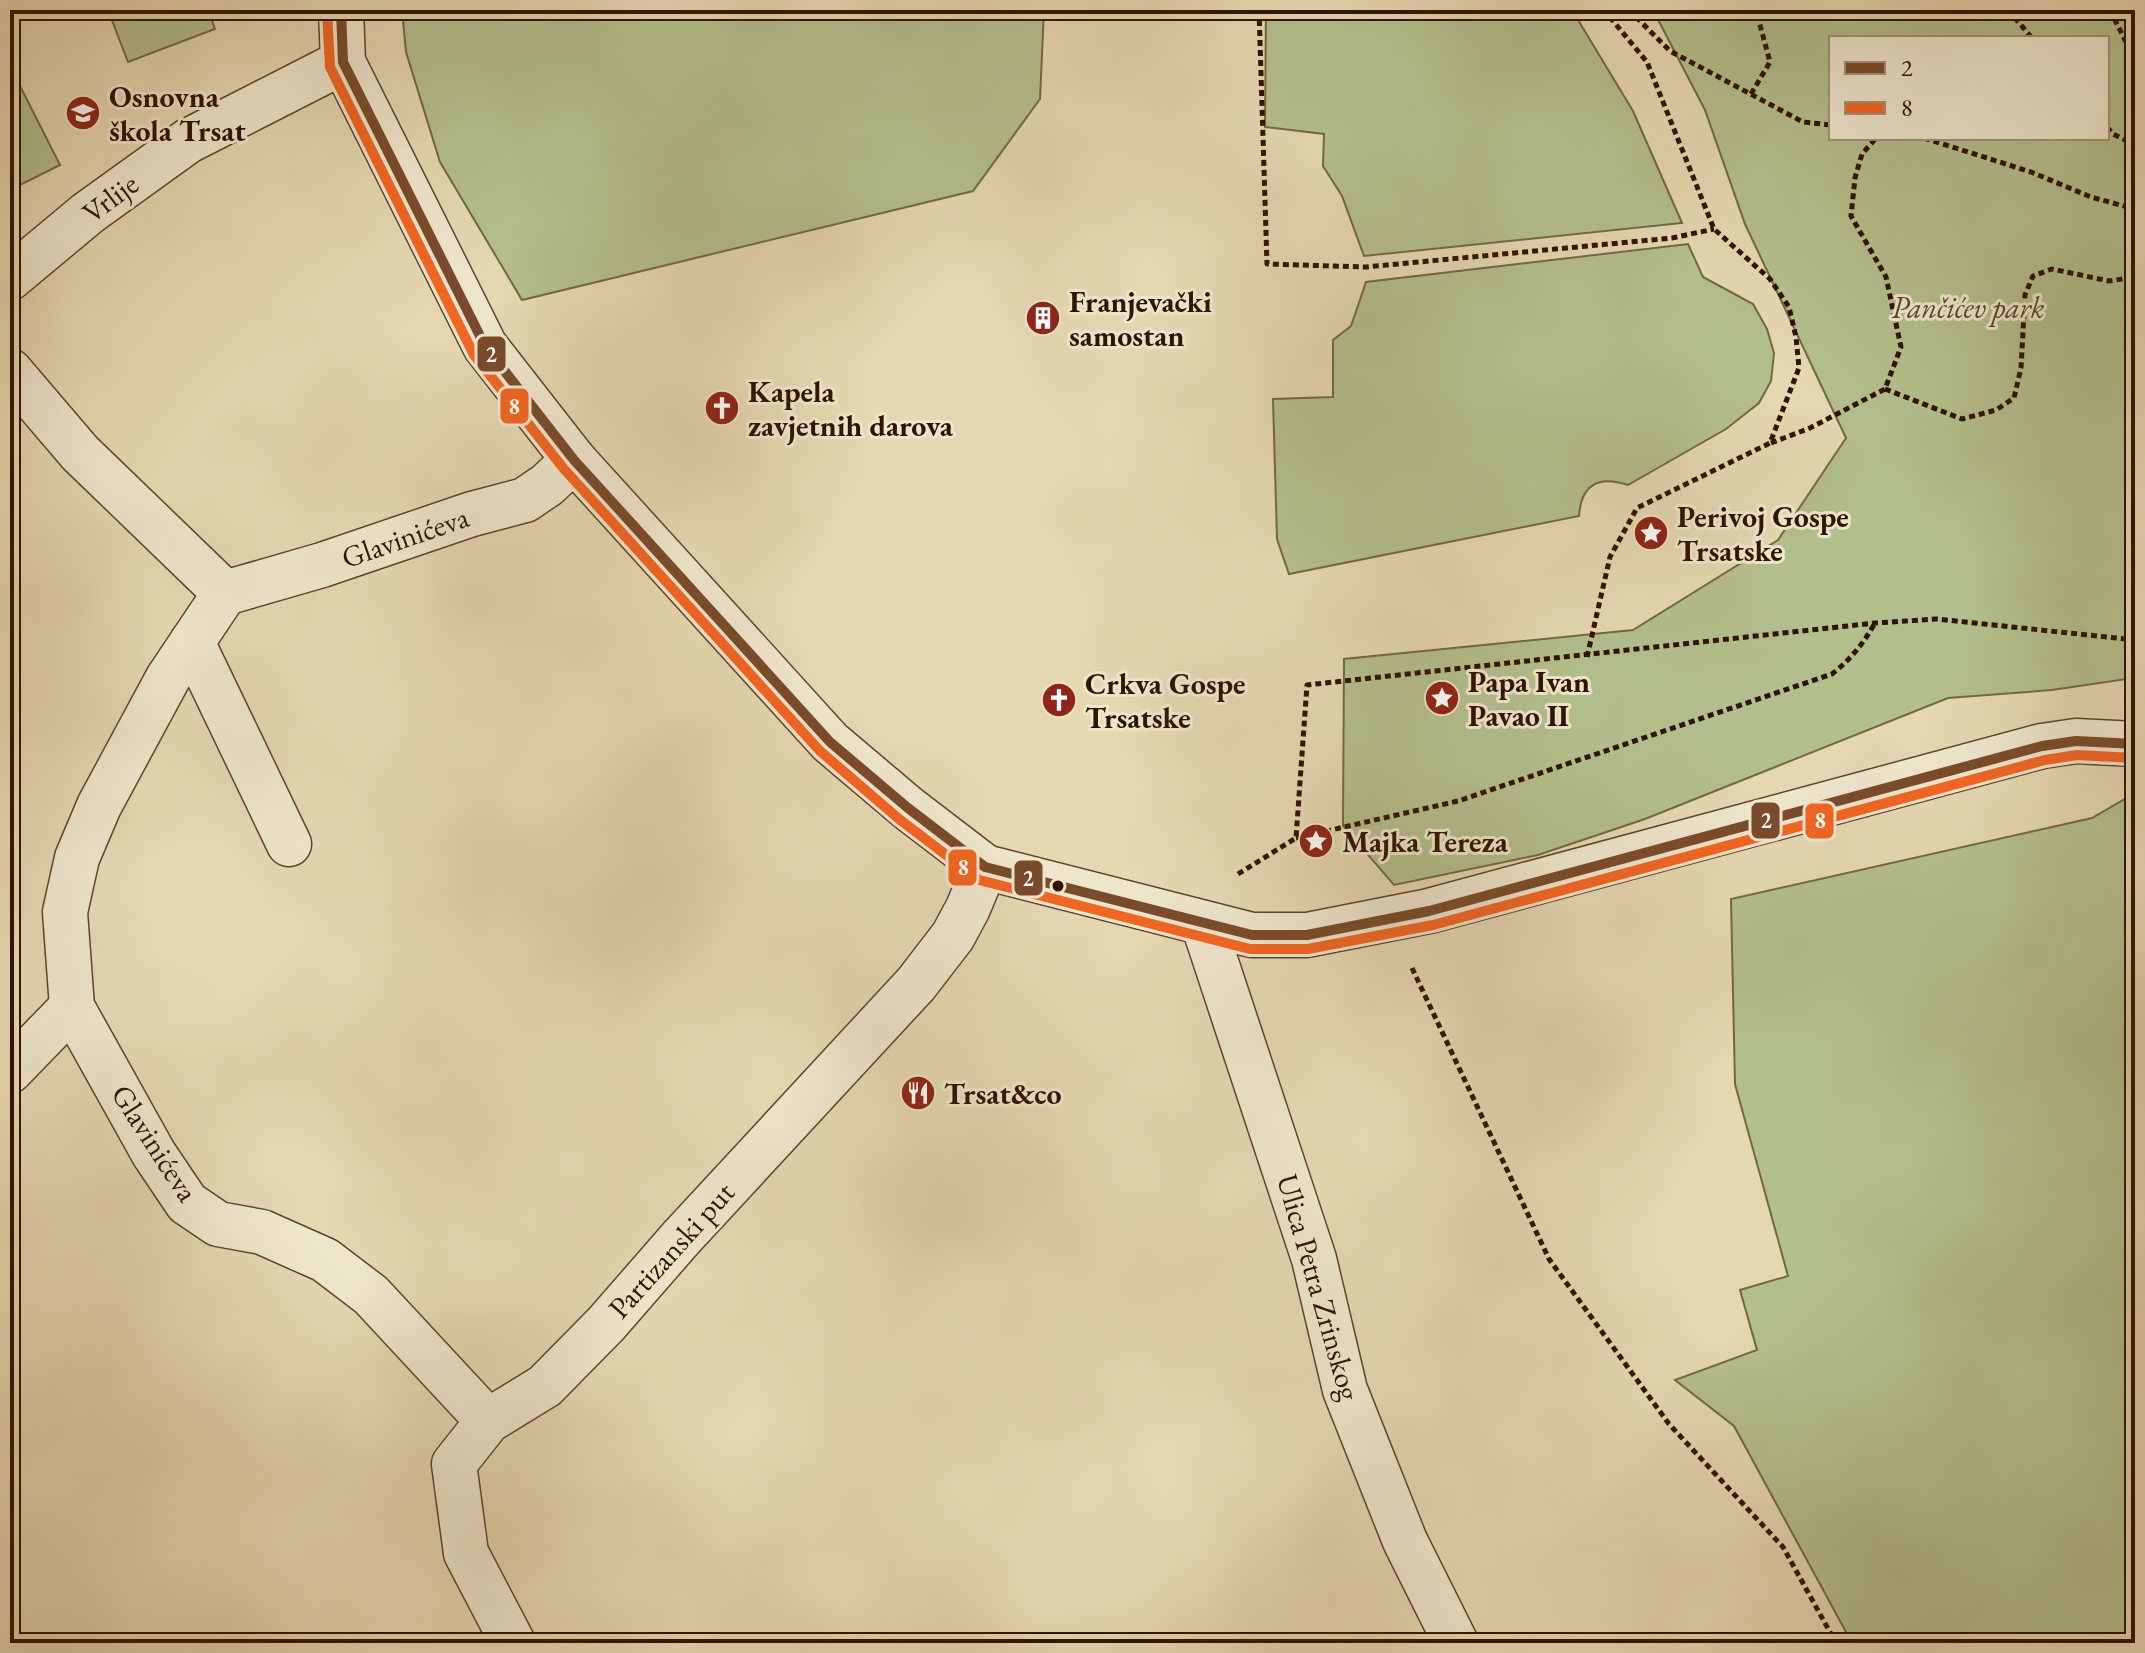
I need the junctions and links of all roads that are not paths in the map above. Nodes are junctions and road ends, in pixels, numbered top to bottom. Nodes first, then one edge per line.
1 (341, 10) edge
2 (343, 62) junction
3 (10, 278) edge
4 (10, 371) edge
5 (574, 460) junction
6 (225, 593) junction
7 (192, 642) junction
8 (2135, 744) edge
9 (289, 844) dead end
10 (985, 867) junction
11 (1203, 923) junction
12 (72, 1007) junction
13 (10, 1071) edge
14 (488, 1421) junction
15 (513, 1643) edge
16 (1456, 1643) edge

1 - 2 street
2 - 3 street, Vrlije
2 - 5 street
4 - 6 street
5 - 6 street, Glavinićeva
5 - 10 street
6 - 7 street, Glavinićeva
7 - 9 street
7 - 12 street, Glavinićeva
8 - 11 street
10 - 11 street
10 - 14 street, Partizanski put
11 - 16 street, Ulica Petra Zrinskog
12 - 13 street
12 - 14 street, Glavinićeva
14 - 15 street, Partizanski put

